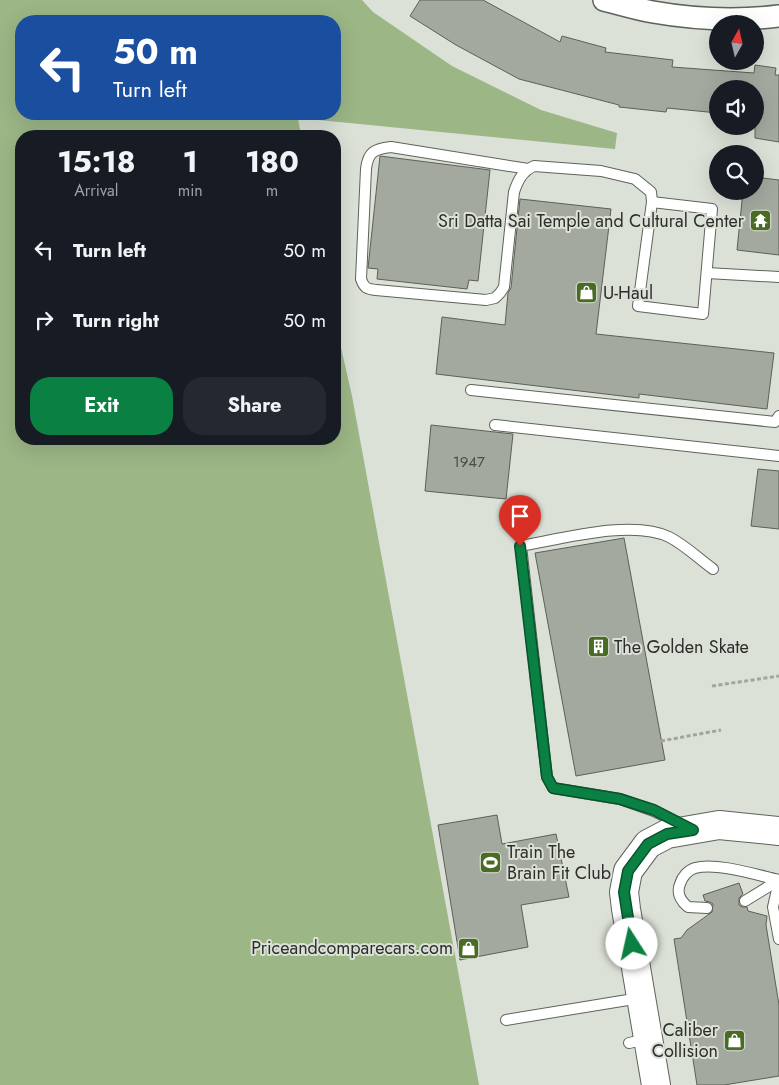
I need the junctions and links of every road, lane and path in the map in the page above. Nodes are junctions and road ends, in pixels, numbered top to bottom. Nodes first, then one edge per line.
1 (604, 0) edge
2 (779, 16) edge
3 (528, 169) junction
4 (652, 202) junction
5 (707, 273) junction
6 (779, 277) edge
7 (471, 390) dead end
8 (779, 416) edge
9 (495, 425) dead end
10 (779, 456) edge
11 (713, 569) dead end
12 (779, 676) edge
13 (712, 686) dead end
14 (720, 730) dead end
15 (661, 740) dead end
16 (706, 827) junction
17 (779, 831) edge
18 (779, 880) edge
19 (746, 901) dead end
20 (707, 908) dead end
21 (779, 939) edge
22 (641, 998) junction
23 (506, 1020) dead end
24 (656, 1085) edge

1 - 2 street
3 - 3 lane
3 - 4 lane
4 - 5 lane
4 - 5 lane
5 - 6 lane
7 - 8 lane
9 - 10 lane
11 - 16 lane
12 - 13 path
14 - 15 path
16 - 17 street
16 - 22 street
18 - 19 lane
18 - 20 lane
18 - 21 lane
22 - 23 lane
22 - 24 street

